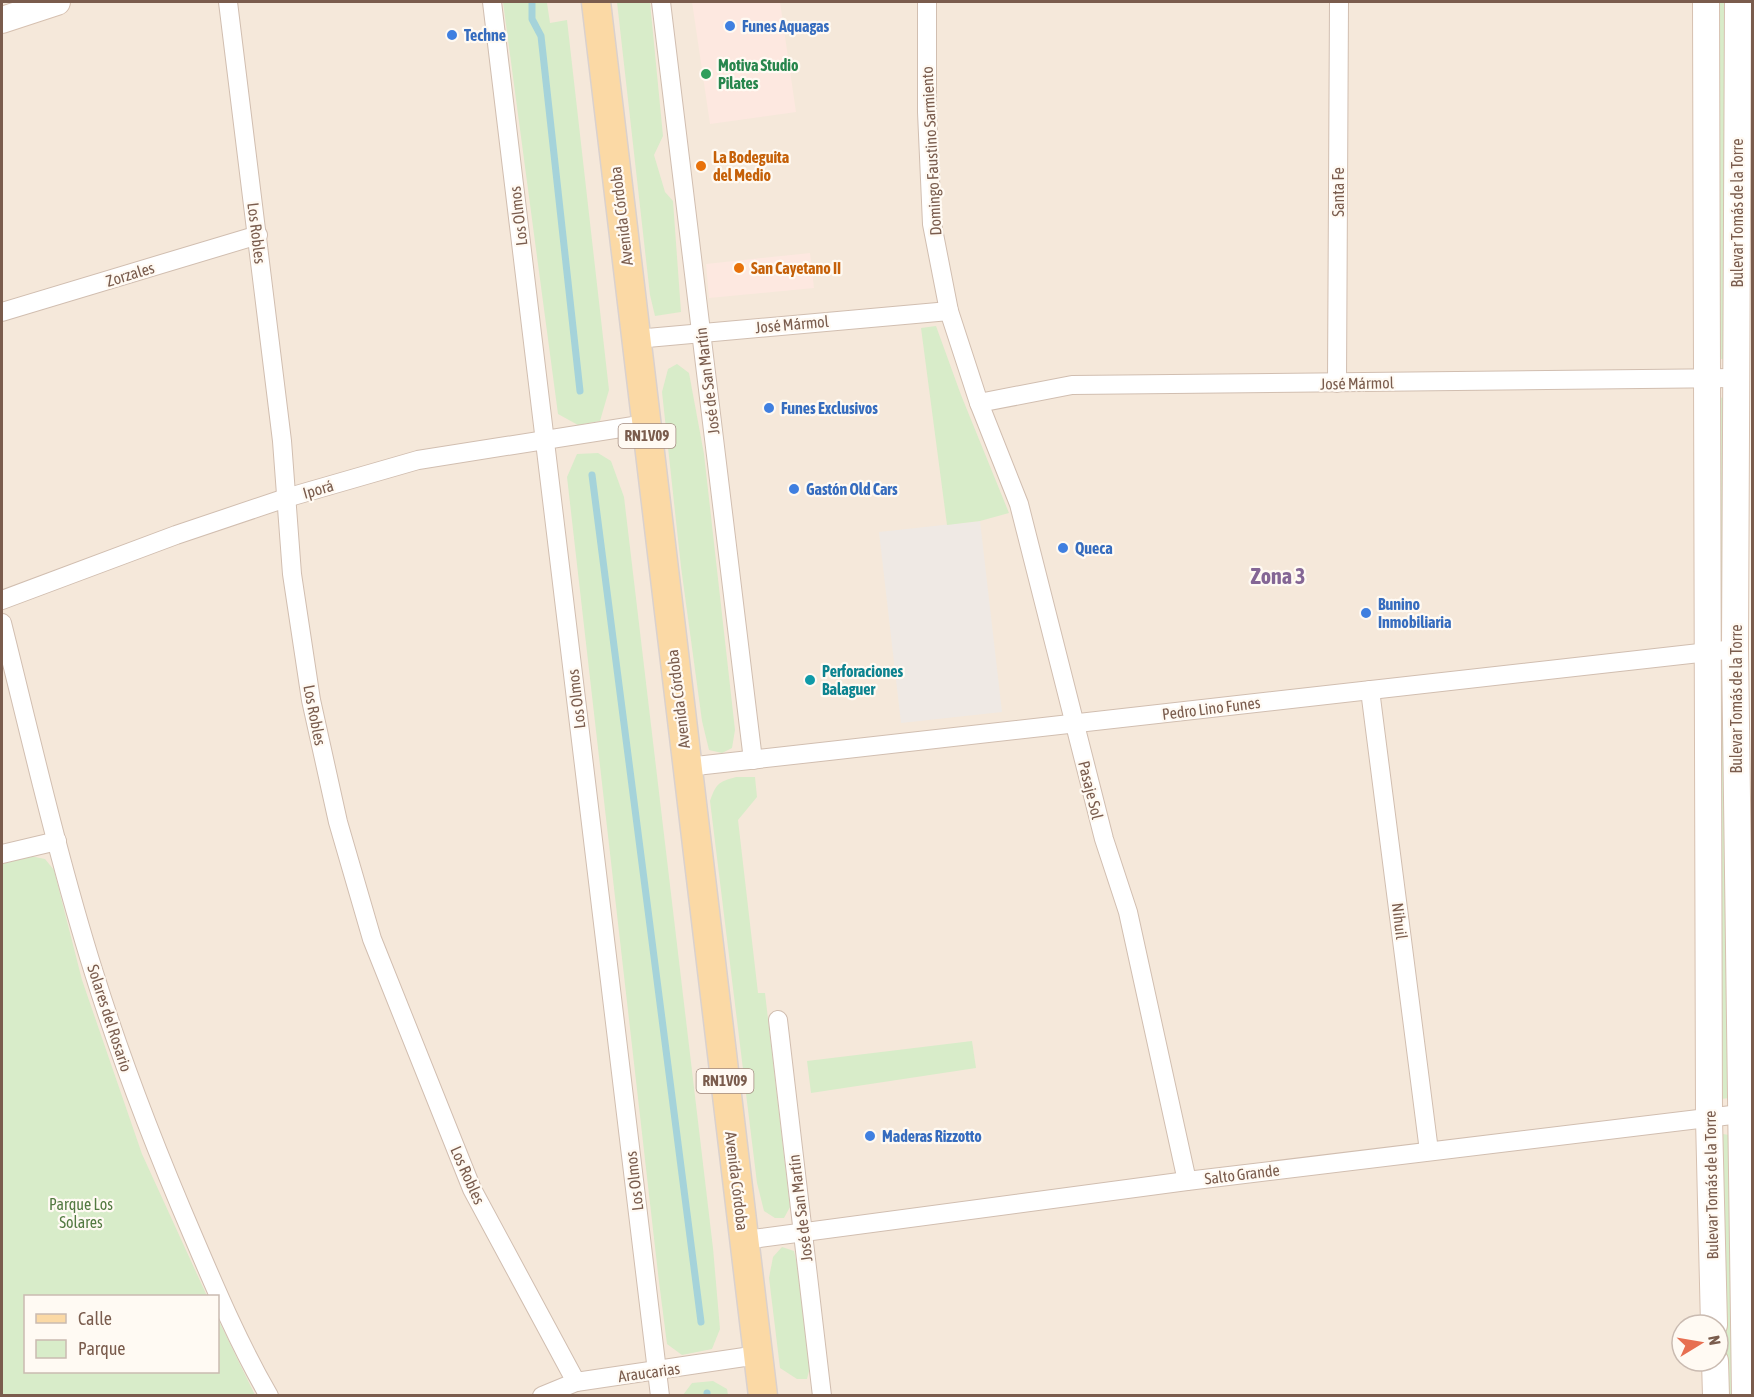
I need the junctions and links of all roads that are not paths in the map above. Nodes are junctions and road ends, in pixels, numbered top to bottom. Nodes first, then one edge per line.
1 (57, 2) edge
2 (228, 2) edge
3 (492, 2) edge
4 (596, 2) edge
5 (661, 2) edge
6 (927, 2) edge
7 (1339, 2) edge
8 (1706, 2) edge
9 (1738, 2) edge
10 (2, 20) edge
11 (258, 236) junction
12 (949, 311) junction
13 (2, 312) edge
14 (701, 332) junction
15 (636, 339) junction
16 (1736, 378) junction
17 (1706, 379) junction
18 (1338, 383) junction
19 (979, 403) junction
20 (646, 424) junction
21 (545, 441) junction
22 (286, 498) junction
23 (2, 600) edge
24 (2, 623) edge
25 (1735, 649) junction
26 (1707, 653) junction
27 (1370, 690) junction
28 (1074, 724) junction
29 (753, 760) junction
30 (687, 767) junction
31 (57, 841) junction
32 (2, 854) edge
33 (778, 1020) dead end
34 (1740, 1114) junction
35 (1709, 1119) junction
36 (1429, 1151) junction
37 (1187, 1181) junction
38 (802, 1232) junction
39 (745, 1240) junction
40 (219, 1295) edge
41 (219, 1296) edge
42 (1714, 1313) edge
43 (758, 1355) junction
44 (657, 1371) junction
45 (1715, 1373) edge
46 (576, 1382) junction
47 (269, 1395) edge
48 (542, 1395) edge
49 (660, 1395) edge
50 (763, 1395) edge
51 (822, 1395) edge
52 (1716, 1395) edge
53 (1745, 1395) edge

1 - 10 street
2 - 11 street, Los Robles
3 - 21 street, Los Olmos
4 - 15 main road, Avenida Córdoba / RN1V09
5 - 14 street, José de San Martín
6 - 12 street, Domingo Faustino Sarmiento
7 - 18 street, Santa Fe
8 - 17 street, Bulevar Tomás de la Torre
9 - 16 street, Bulevar Tomás de la Torre
11 - 13 street, Zorzales
11 - 22 street, Los Robles
12 - 14 street, José Mármol
12 - 19 street, Domingo Faustino Sarmiento
14 - 15 street, José Mármol
14 - 29 street, José de San Martín
15 - 20 main road, Avenida Córdoba / RN1V09
16 - 17 street, José Mármol
16 - 25 street, Bulevar Tomás de la Torre
17 - 18 street, José Mármol
17 - 26 street, Bulevar Tomás de la Torre
18 - 19 street, José Mármol
19 - 28 street, Pasaje Sol
20 - 21 street, Iporá
20 - 30 main road, Avenida Córdoba / RN1V09
21 - 22 street, Iporá
21 - 44 street, Los Olmos
22 - 23 street, Iporá
22 - 46 street, Los Robles
24 - 31 street, Solares del Rosario
25 - 26 street, Pedro Lino Funes
25 - 34 street, Bulevar Tomás de la Torre
26 - 27 street, Pedro Lino Funes
26 - 35 street, Bulevar Tomás de la Torre
27 - 28 street, Pedro Lino Funes
27 - 36 street, Nihuil
28 - 29 street, Pedro Lino Funes
28 - 37 street, Pasaje Sol
29 - 30 street, Pedro Lino Funes
30 - 39 main road, Avenida Córdoba / RN1V09
31 - 32 street
31 - 40 street, Solares del Rosario
33 - 38 street, José de San Martín
34 - 35 street, Salto Grande
34 - 53 street, Bulevar Tomás de la Torre
35 - 36 street, Salto Grande
35 - 42 street, Bulevar Tomás de la Torre
36 - 37 street, Salto Grande
37 - 38 street, Salto Grande
38 - 39 street, Salto Grande
38 - 51 street, José de San Martín
39 - 43 main road, Avenida Córdoba / RN1V09
41 - 47 street, Solares del Rosario
43 - 44 street, Araucarias
43 - 50 main road, Avenida Córdoba / RN1V09
44 - 46 street, Araucarias
44 - 49 street, Los Olmos
45 - 52 street
46 - 48 street, Araucarias

